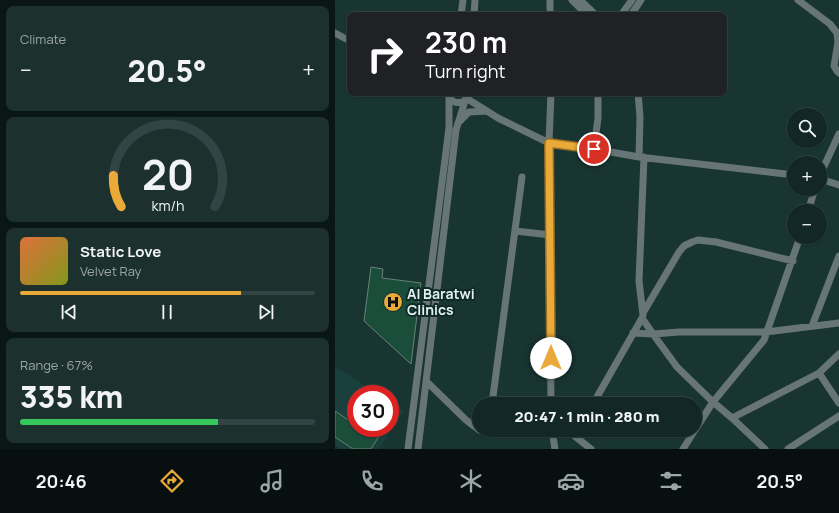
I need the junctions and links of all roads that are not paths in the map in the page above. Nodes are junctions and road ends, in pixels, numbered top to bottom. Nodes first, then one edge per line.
1 (463, 0) edge
2 (475, 0) edge
3 (550, 0) edge
4 (572, 0) edge
5 (580, 0) edge
6 (632, 0) edge
7 (641, 0) edge
8 (798, 0) edge
9 (461, 12) edge
10 (474, 12) edge
11 (550, 12) edge
12 (584, 12) edge
13 (593, 12) edge
14 (623, 12) edge
15 (633, 12) edge
16 (335, 33) edge
17 (347, 39) edge
18 (839, 73) edge
19 (449, 96) edge
20 (450, 96) edge
21 (551, 96) edge
22 (598, 96) edge
23 (638, 96) edge
24 (466, 97) edge
25 (487, 111) junction
26 (457, 125) junction
27 (839, 134) edge
28 (549, 143) junction
29 (594, 149) junction
30 (642, 157) junction
31 (827, 160) edge
32 (787, 174) edge
33 (522, 177) dead end
34 (827, 181) edge
35 (839, 185) edge
36 (515, 231) junction
37 (551, 235) junction
38 (798, 244) edge
39 (839, 256) edge
40 (793, 261) junction
41 (643, 316) junction
42 (839, 323) edge
43 (812, 326) junction
44 (766, 332) junction
45 (633, 333) junction
46 (653, 334) junction
47 (839, 354) edge
48 (819, 373) junction
49 (427, 382) junction
50 (493, 397) edge
51 (551, 397) edge
52 (597, 397) edge
53 (713, 402) junction
54 (839, 403) edge
55 (839, 416) edge
56 (732, 418) junction
57 (702, 419) edge
58 (472, 425) edge
59 (553, 437) edge
60 (580, 437) edge
61 (691, 437) edge
62 (408, 449) edge
63 (418, 449) edge
64 (555, 449) edge
65 (591, 449) edge
66 (683, 449) edge
67 (765, 449) edge
68 (788, 449) edge

1 - 9 street
2 - 10 street
3 - 11 street
4 - 12 street
5 - 13 street
6 - 14 street
7 - 15 street
8 - 18 street
16 - 17 street
19 - 62 street
20 - 24 street
21 - 28 street
22 - 29 street
23 - 30 street
24 - 25 street
24 - 26 street
25 - 26 street
25 - 28 street
26 - 49 street
27 - 31 street
28 - 29 street
28 - 37 street
29 - 30 street
30 - 32 street
30 - 41 street
33 - 36 street
34 - 35 street
36 - 37 street
36 - 50 street
37 - 51 street
38 - 40 street
39 - 43 street
40 - 41 street
40 - 44 street
41 - 45 street
41 - 46 street
42 - 43 street
43 - 44 street
44 - 46 street
44 - 53 street
45 - 46 street
45 - 52 street
46 - 53 street
47 - 48 street
48 - 54 street
48 - 56 street
49 - 58 street
49 - 63 street
53 - 56 street
53 - 57 street
55 - 68 street
56 - 67 street
59 - 64 street
60 - 65 street
61 - 66 street

